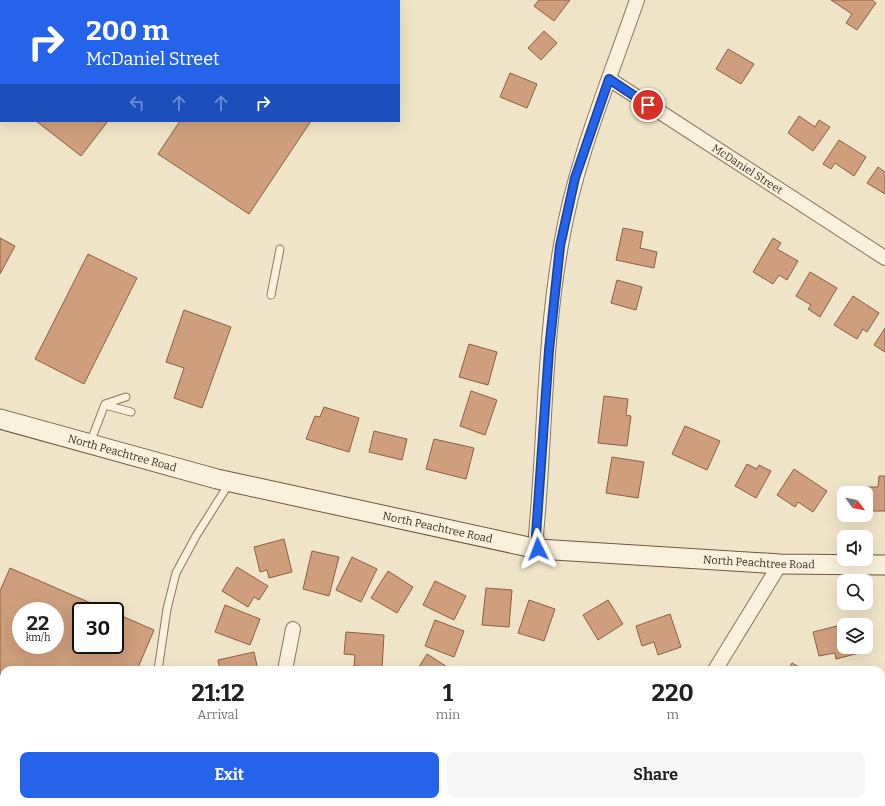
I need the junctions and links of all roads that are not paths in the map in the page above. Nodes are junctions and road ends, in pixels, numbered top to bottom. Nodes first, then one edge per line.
1 (637, 0) edge
2 (609, 79) junction
3 (280, 249) dead end
4 (885, 258) edge
5 (271, 294) dead end
6 (126, 397) dead end
7 (105, 404) junction
8 (131, 412) dead end
9 (0, 419) edge
10 (90, 445) junction
11 (230, 482) junction
12 (538, 549) junction
13 (780, 564) junction
14 (885, 565) edge
15 (293, 629) dead end
16 (159, 666) edge
17 (286, 666) edge
18 (717, 666) edge

1 - 2 street
2 - 4 street, McDaniel Street
2 - 12 street
3 - 5 lane
6 - 7 lane
7 - 8 lane
7 - 10 lane
9 - 10 street, North Peachtree Road
10 - 11 street, North Peachtree Road
11 - 12 street, North Peachtree Road
11 - 16 lane
12 - 13 street, North Peachtree Road
13 - 14 street, North Peachtree Road
13 - 18 street
15 - 17 street

